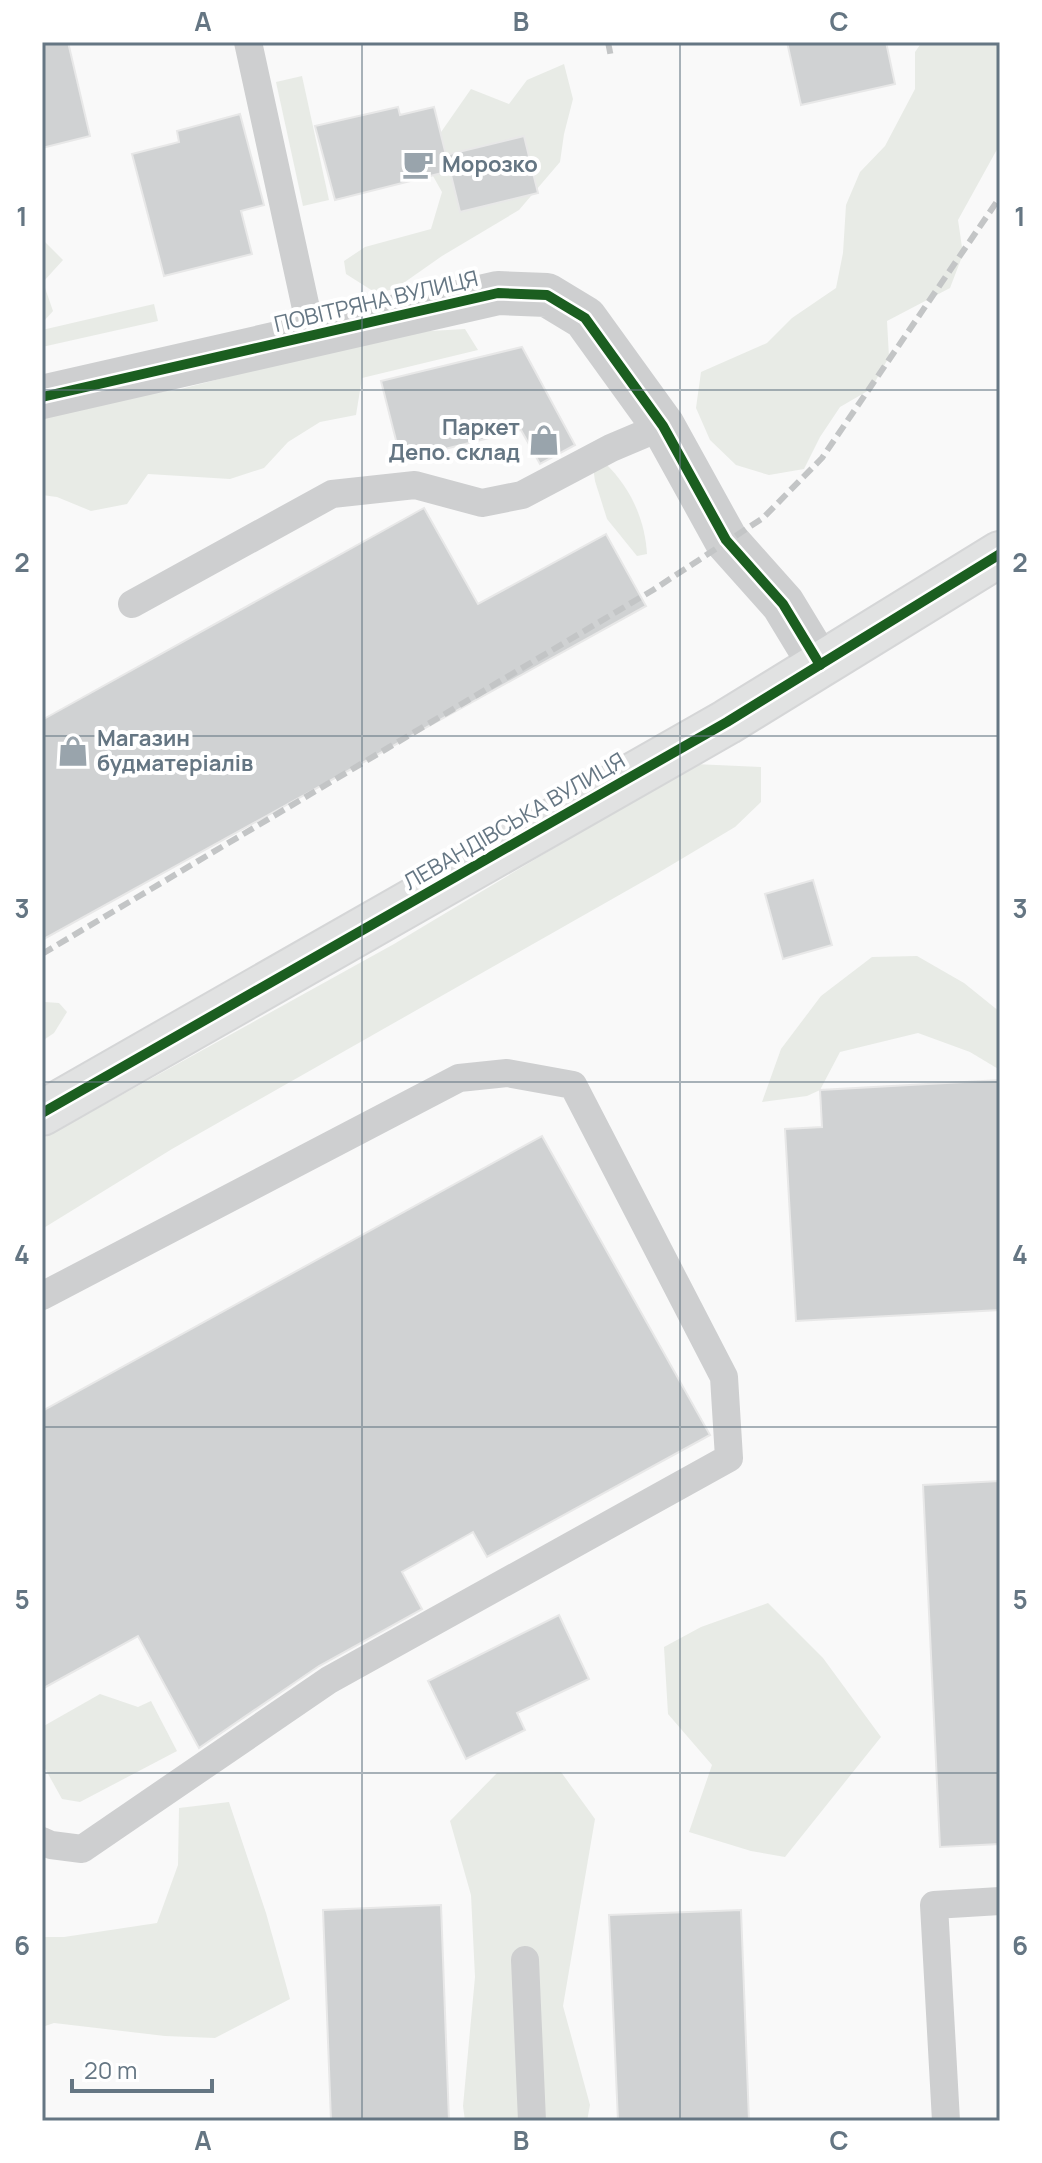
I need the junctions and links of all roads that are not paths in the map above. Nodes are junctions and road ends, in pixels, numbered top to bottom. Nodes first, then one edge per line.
1 (248, 42) edge
2 (312, 336) junction
3 (42, 397) edge
4 (663, 426) junction
5 (1000, 554) edge
6 (132, 604) dead end
7 (820, 665) junction
8 (42, 1113) edge
9 (42, 1296) edge
10 (42, 1841) edge
11 (1000, 1901) edge
12 (525, 1960) dead end
13 (532, 2121) edge
14 (946, 2121) edge

1 - 2 lane
2 - 3 street, ПОВІТРЯНА ВУЛИЦЯ
2 - 4 street, ПОВІТРЯНА ВУЛИЦЯ
4 - 6 lane
4 - 7 street, ПОВІТРЯНА ВУЛИЦЯ
5 - 7 main road, ЛЕВАНДІВСЬКА ВУЛИЦЯ
7 - 8 main road, ЛЕВАНДІВСЬКА ВУЛИЦЯ
9 - 10 lane
11 - 14 lane
12 - 13 lane

